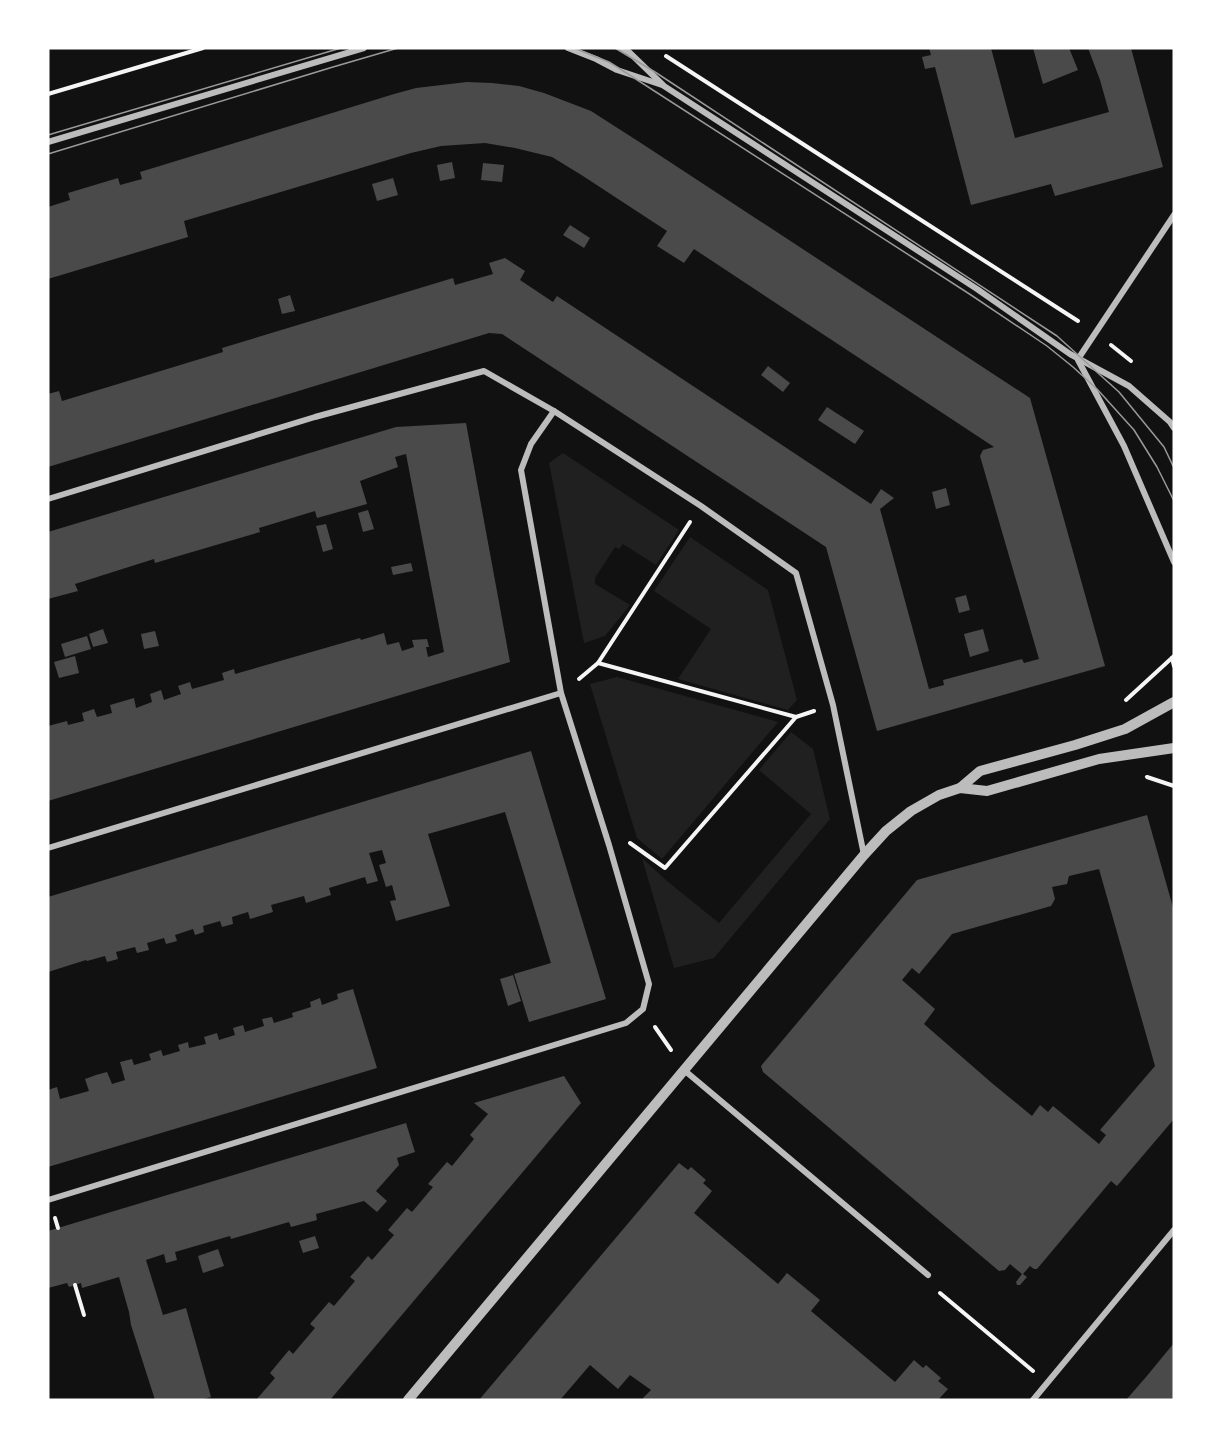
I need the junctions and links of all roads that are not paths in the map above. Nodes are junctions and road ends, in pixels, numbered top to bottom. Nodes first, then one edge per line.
1 (364, 48) edge
2 (568, 48) edge
3 (621, 48) edge
4 (664, 86) junction
5 (48, 142) edge
6 (1174, 215) edge
7 (1078, 359) junction
8 (554, 411) junction
9 (1174, 428) edge
10 (48, 499) edge
11 (1174, 562) edge
12 (561, 693) junction
13 (1174, 702) edge
14 (1174, 748) edge
15 (960, 788) junction
16 (48, 848) edge
17 (864, 855) junction
18 (684, 1070) junction
19 (48, 1200) edge
20 (1174, 1230) edge
21 (928, 1275) road end
22 (408, 1400) edge
23 (1033, 1400) edge

1 - 5 street
2 - 4 street
3 - 4 street
4 - 7 street
6 - 7 street
7 - 9 street
7 - 11 street
8 - 10 street
8 - 12 street
8 - 17 street
12 - 16 street
12 - 19 street
13 - 15 street
14 - 15 street
15 - 17 street
17 - 18 street
18 - 21 street
18 - 22 street
20 - 23 street

